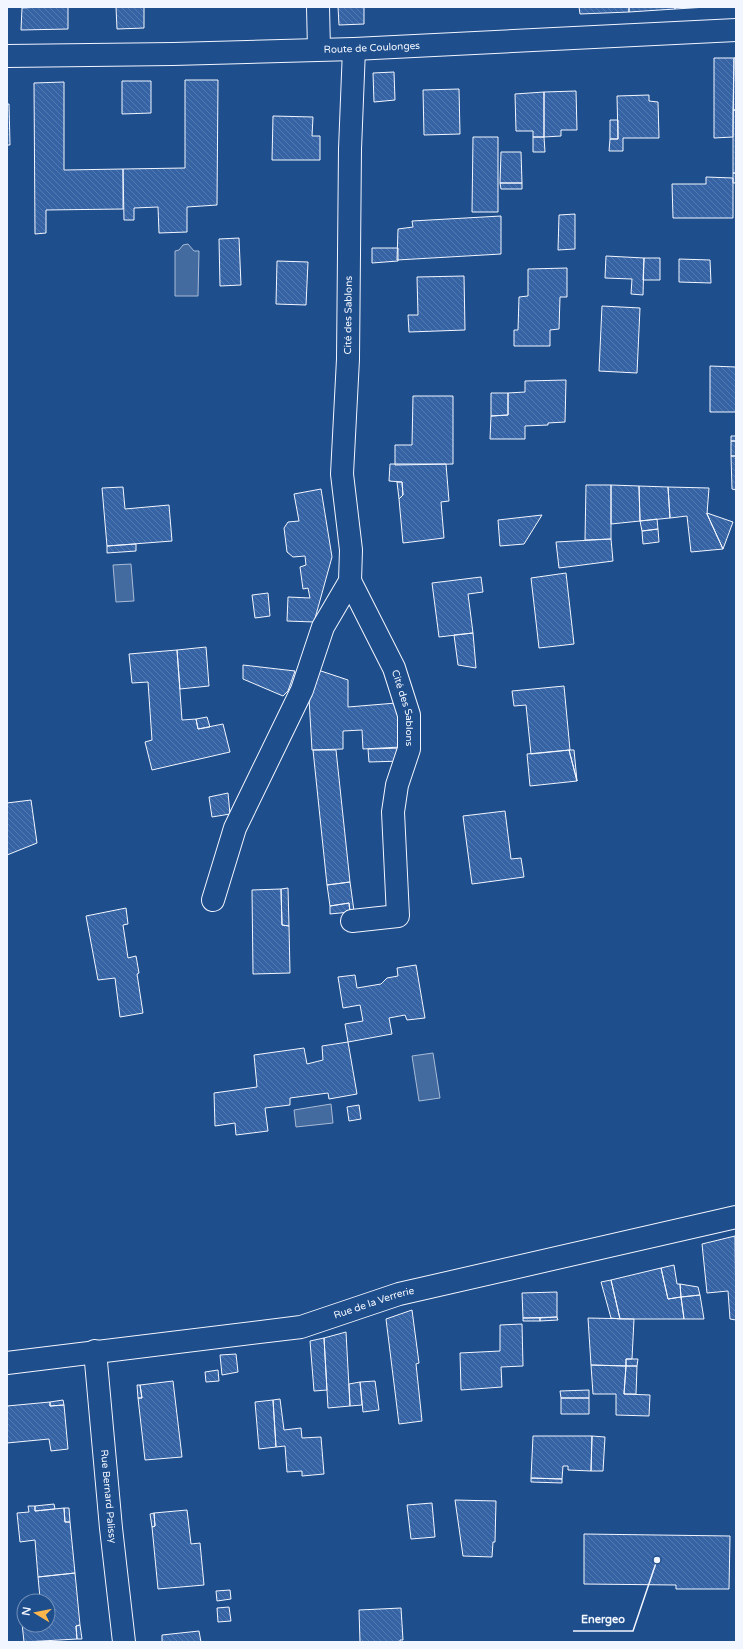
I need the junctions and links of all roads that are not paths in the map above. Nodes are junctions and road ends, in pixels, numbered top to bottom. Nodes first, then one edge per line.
1 (318, 7) edge
2 (736, 30) edge
3 (354, 48) junction
4 (319, 49) junction
5 (7, 56) edge
6 (350, 581) junction
7 (213, 900) dead end
8 (352, 921) dead end
9 (736, 1217) edge
10 (95, 1351) junction
11 (7, 1363) edge
12 (124, 1642) edge

1 - 4 street
2 - 3 street, Route de Coulonges
3 - 4 street, Route de Coulonges
3 - 6 street, Cité des Sablons
4 - 5 street, Route de Coulonges
6 - 7 street, Cité des Sablons
6 - 8 street, Cité des Sablons
9 - 10 street, Rue de la Verrerie
10 - 11 street, Rue de la Verrerie
10 - 12 street, Rue Bernard Palissy

